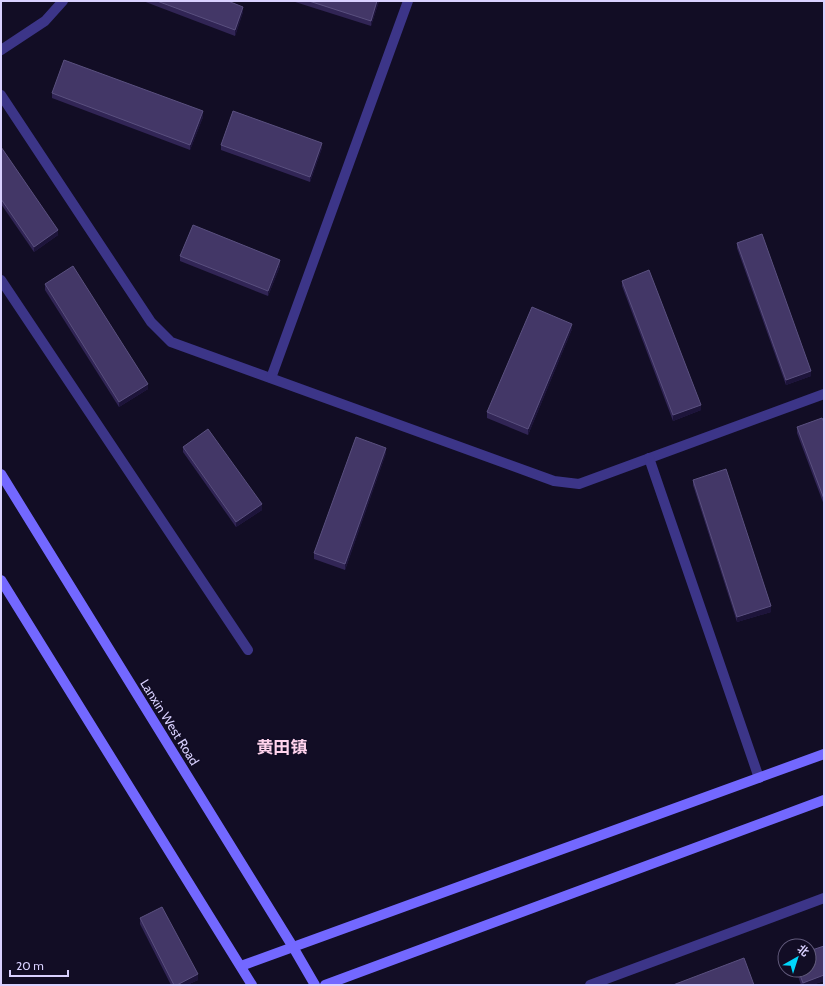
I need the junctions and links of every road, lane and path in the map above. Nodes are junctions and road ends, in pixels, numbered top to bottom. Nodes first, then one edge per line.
1 (63, 1) edge
2 (408, 1) edge
3 (1, 50) edge
4 (1, 94) edge
5 (1, 280) edge
6 (271, 378) junction
7 (824, 394) edge
8 (649, 458) junction
9 (1, 474) edge
10 (1, 580) edge
11 (248, 650) dead end
12 (824, 754) edge
13 (759, 778) junction
14 (824, 800) edge
15 (824, 898) edge
16 (293, 947) junction
17 (241, 966) junction
18 (252, 985) edge
19 (315, 985) edge
20 (325, 985) edge
21 (590, 985) edge

1 - 3 street
2 - 6 street
4 - 6 street
5 - 11 street
6 - 8 street
7 - 8 street
8 - 13 street
9 - 16 main road, Lanxin West Road
10 - 17 main road
12 - 13 main road
13 - 16 main road
14 - 20 main road
15 - 21 street
16 - 17 main road
16 - 19 main road, Lanxin West Road
17 - 18 main road

